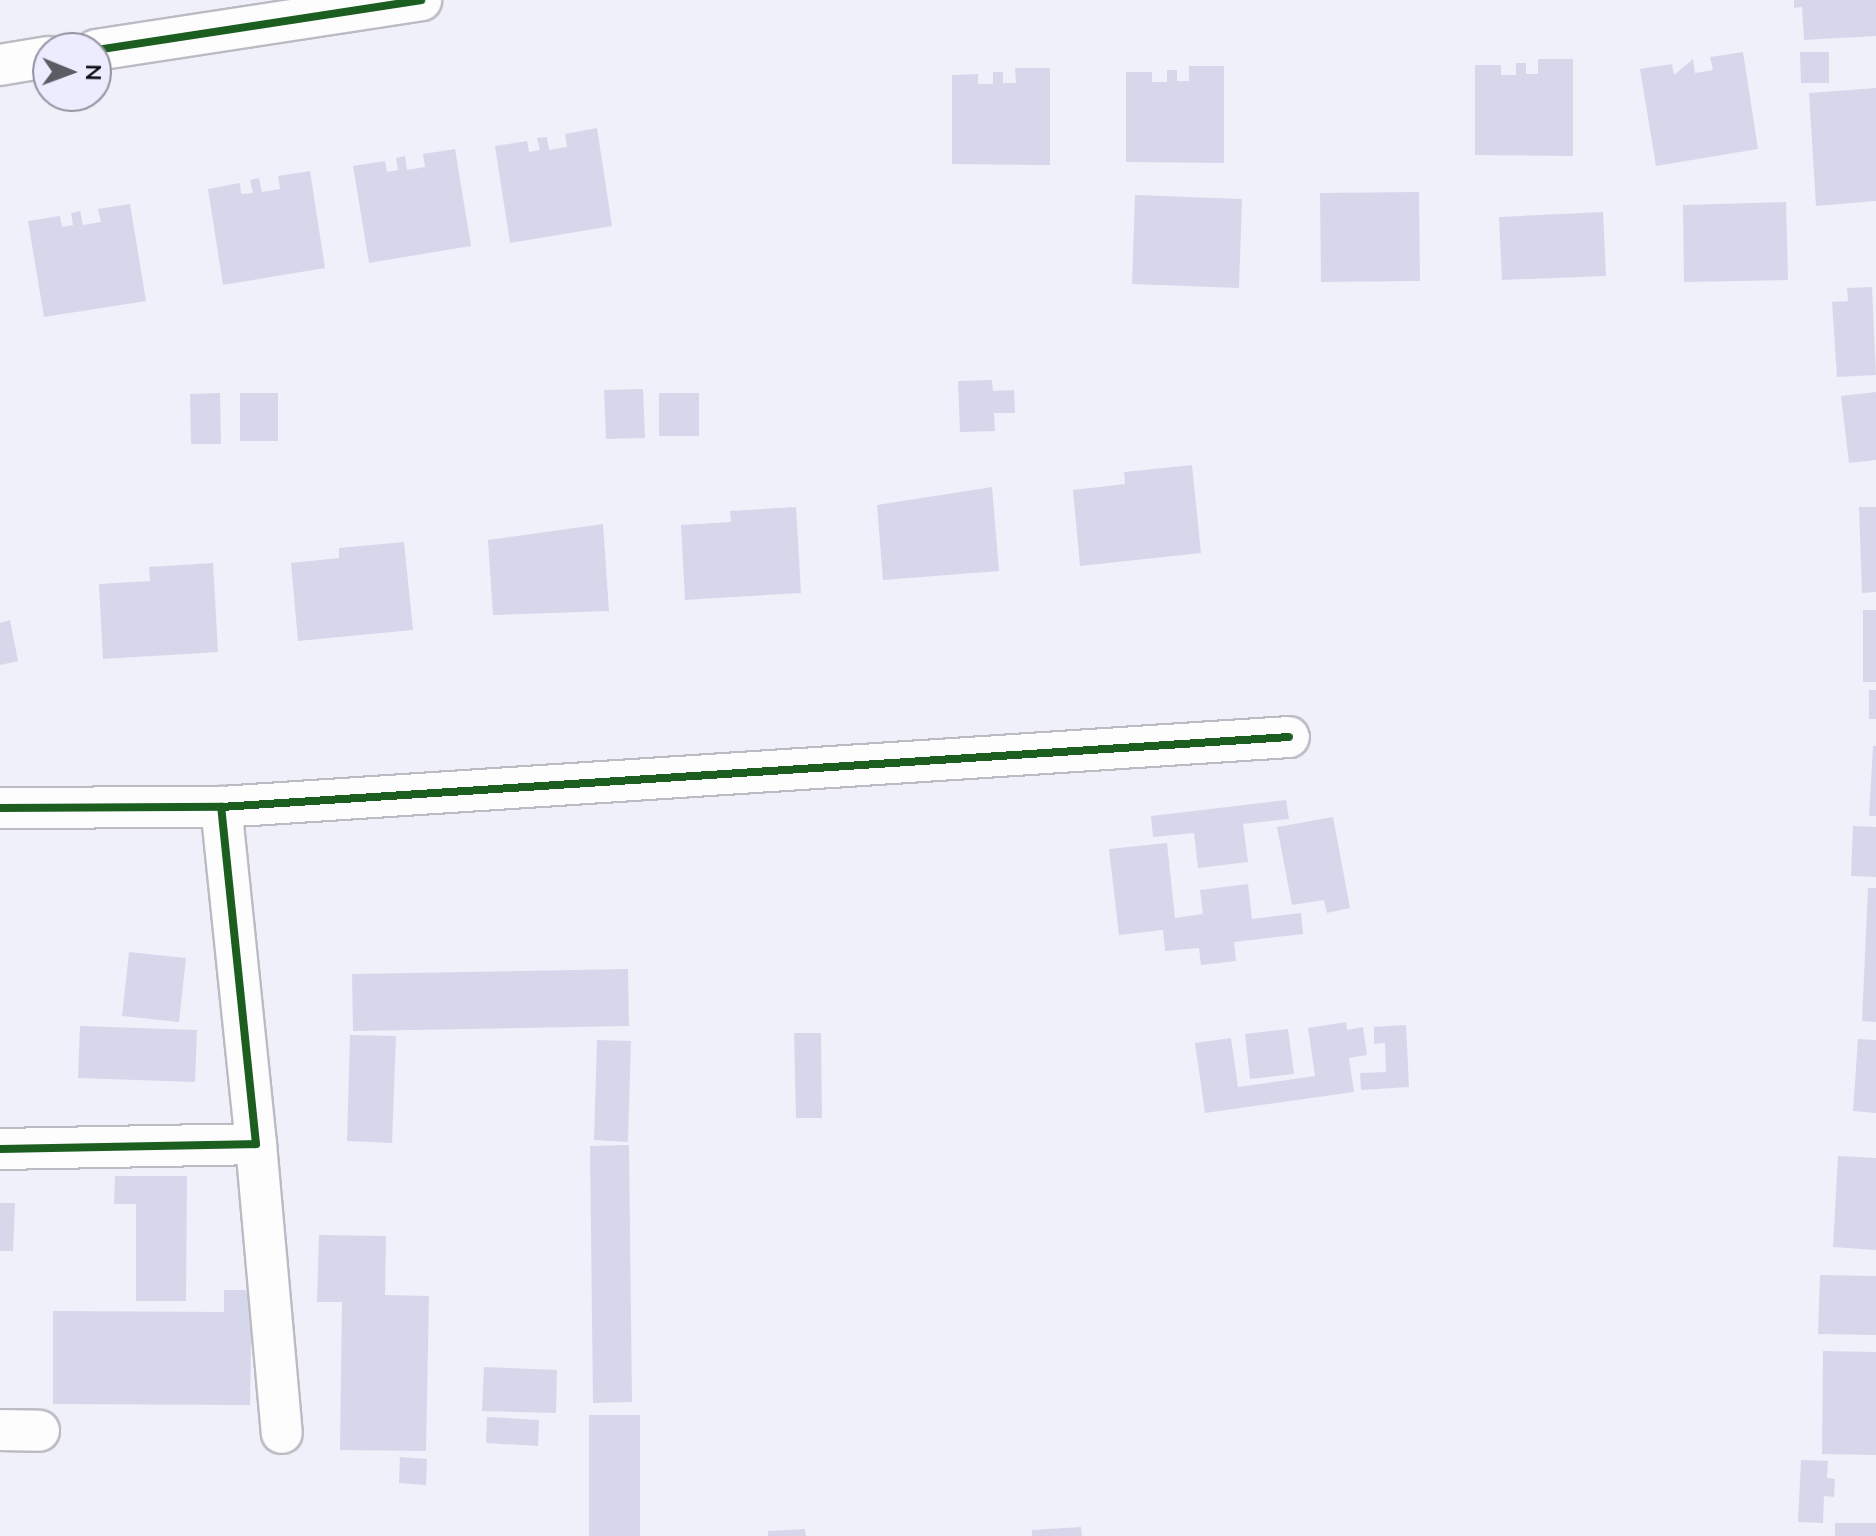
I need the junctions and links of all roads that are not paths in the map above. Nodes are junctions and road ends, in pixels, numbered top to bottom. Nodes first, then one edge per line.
1 (421, 0) edge
2 (112, 48) edge
3 (32, 60) edge
4 (0, 65) edge
5 (1289, 737) dead end
6 (221, 807) junction
7 (0, 808) edge
8 (256, 1144) junction
9 (0, 1149) edge
10 (282, 1433) dead end

1 - 2 street
3 - 4 street
5 - 6 street
6 - 7 street
6 - 8 street
8 - 9 street
8 - 10 street

